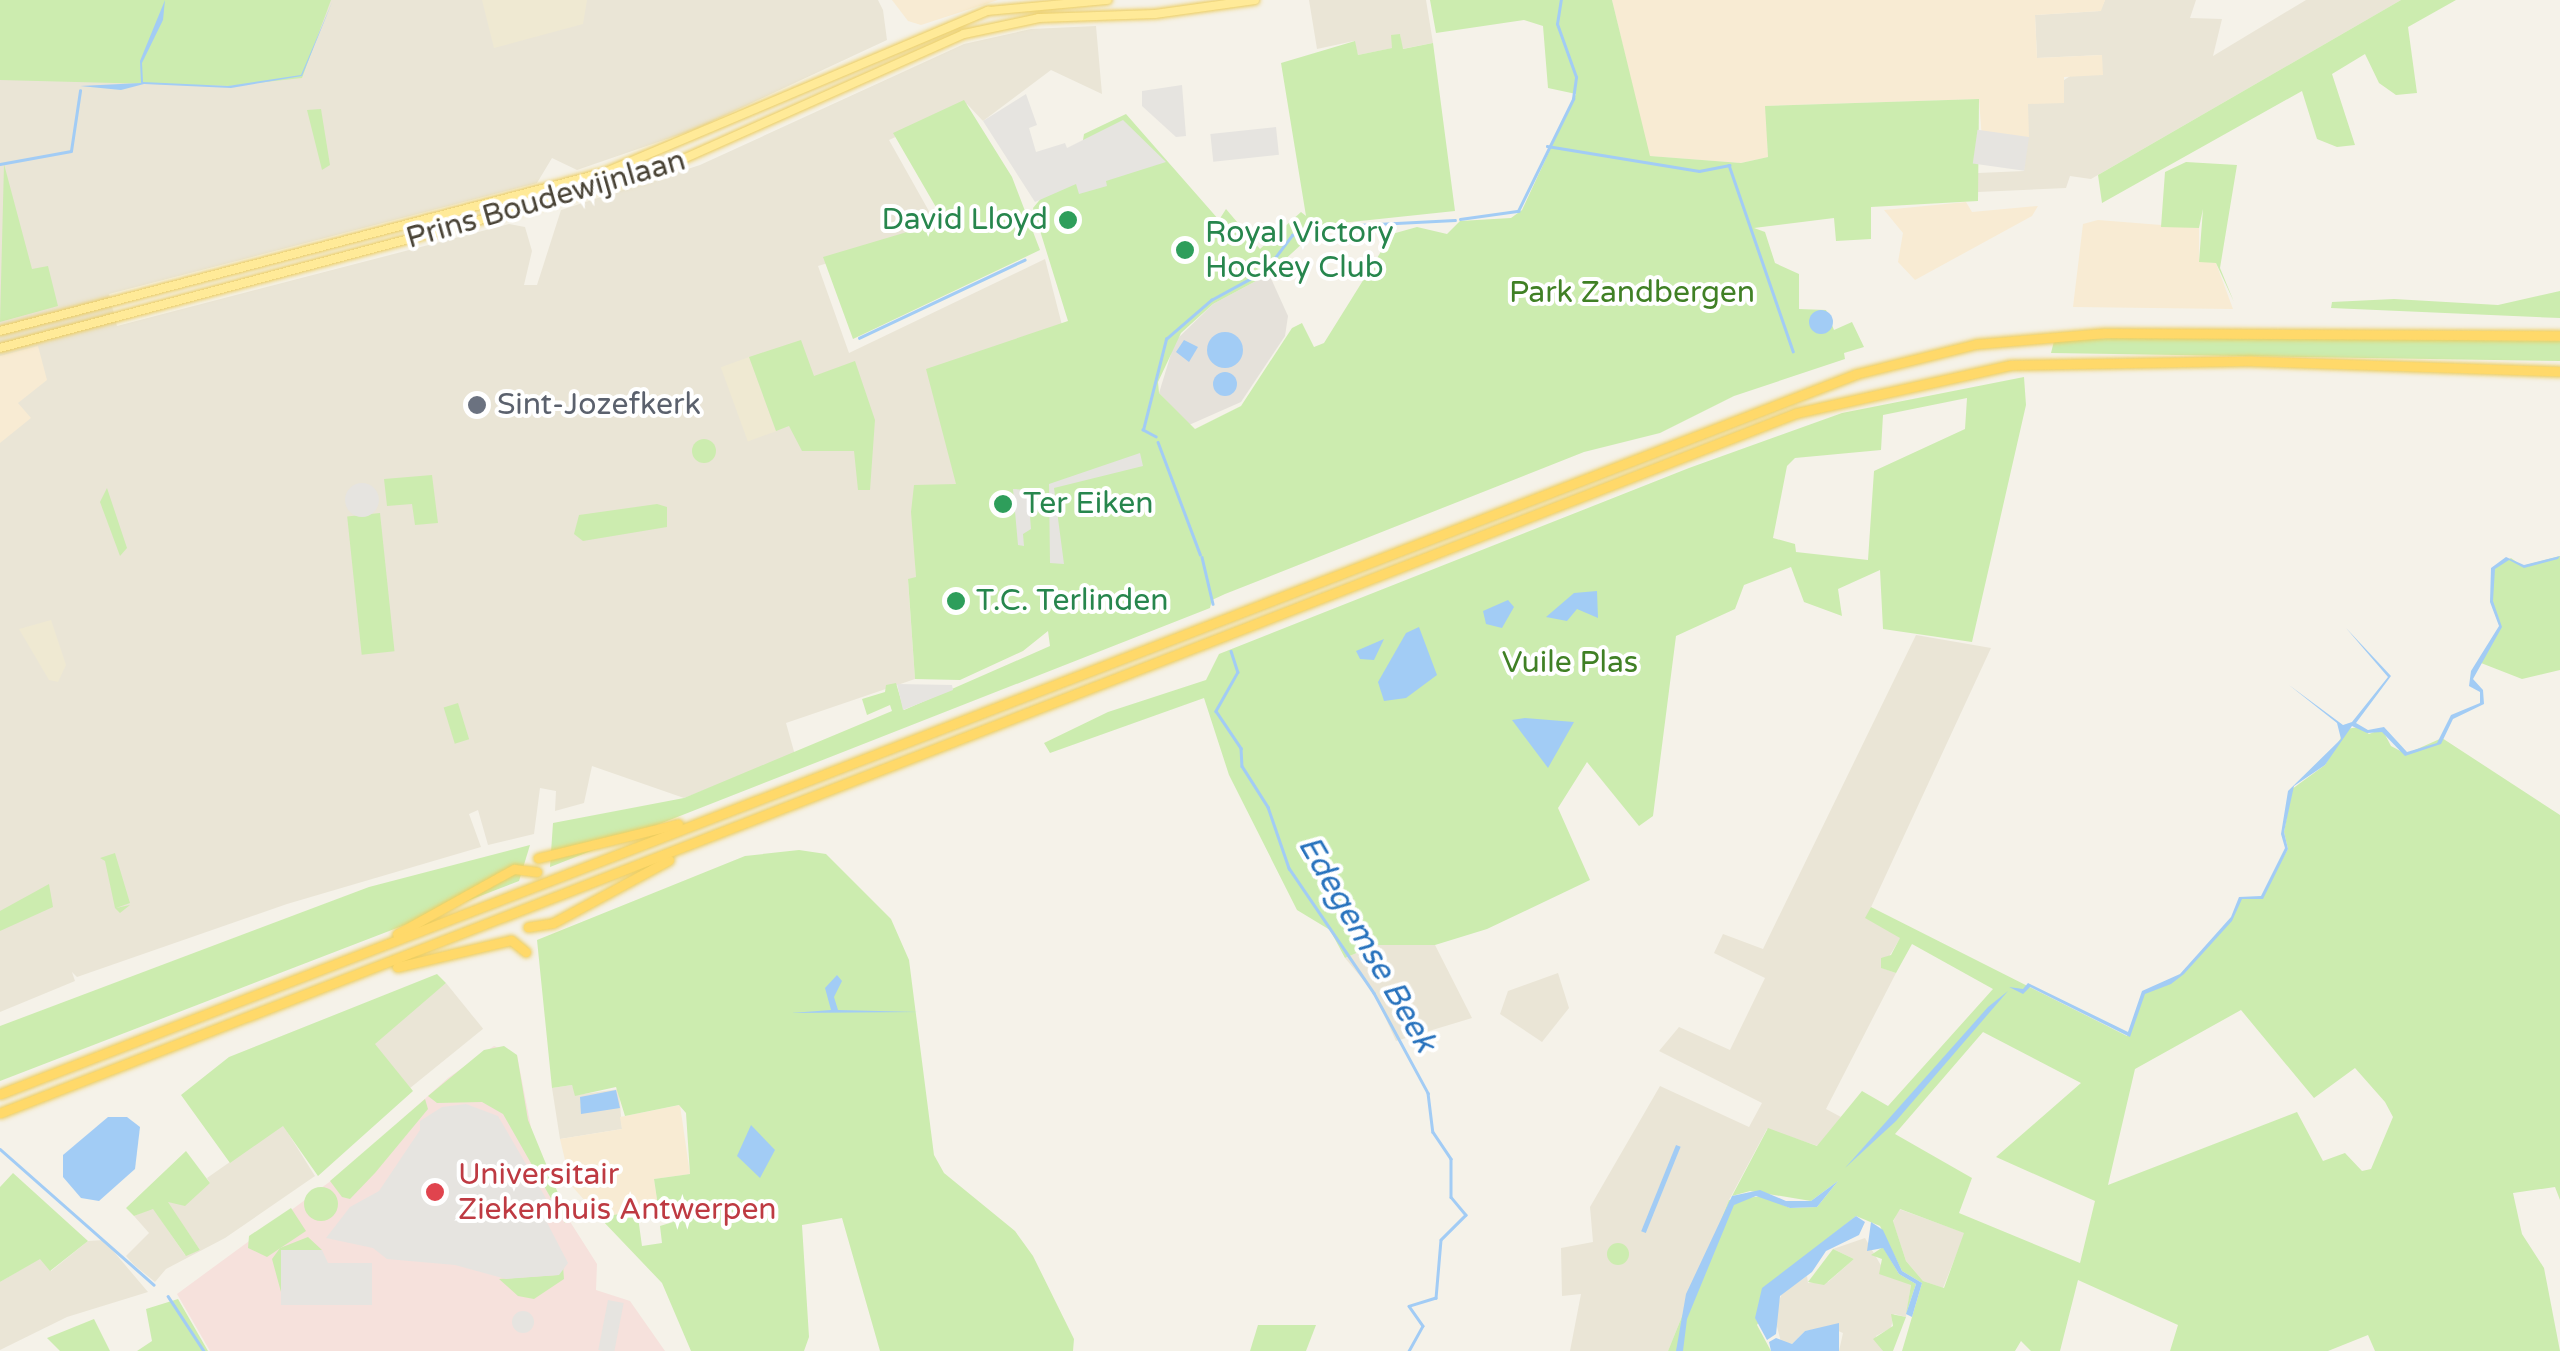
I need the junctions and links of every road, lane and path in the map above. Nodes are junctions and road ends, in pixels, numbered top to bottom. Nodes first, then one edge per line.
1 (1108, 0) edge
2 (1255, 0) edge
3 (668, 150) junction
4 (673, 166) junction
5 (520, 196) junction
6 (524, 211) junction
7 (0, 330) edge
8 (2560, 335) edge
9 (0, 348) edge
10 (2560, 371) edge
11 (705, 818) junction
12 (706, 840) junction
13 (538, 858) dead end
14 (537, 872) dead end
15 (528, 927) dead end
16 (382, 944) junction
17 (526, 952) dead end
18 (370, 973) junction
19 (0, 1094) edge
20 (0, 1113) edge

1 - 3 main road, Prins Boudewijnlaan
2 - 4 main road, Prins Boudewijnlaan
3 - 4 main road
3 - 5 main road, Prins Boudewijnlaan
4 - 6 main road, Prins Boudewijnlaan
5 - 6 main road
5 - 7 main road, Prins Boudewijnlaan
6 - 9 main road, Prins Boudewijnlaan
8 - 11 highway
10 - 12 highway
11 - 13 highway
11 - 16 highway
12 - 15 highway
12 - 18 highway
14 - 16 highway
16 - 19 highway
17 - 18 highway
18 - 20 highway

